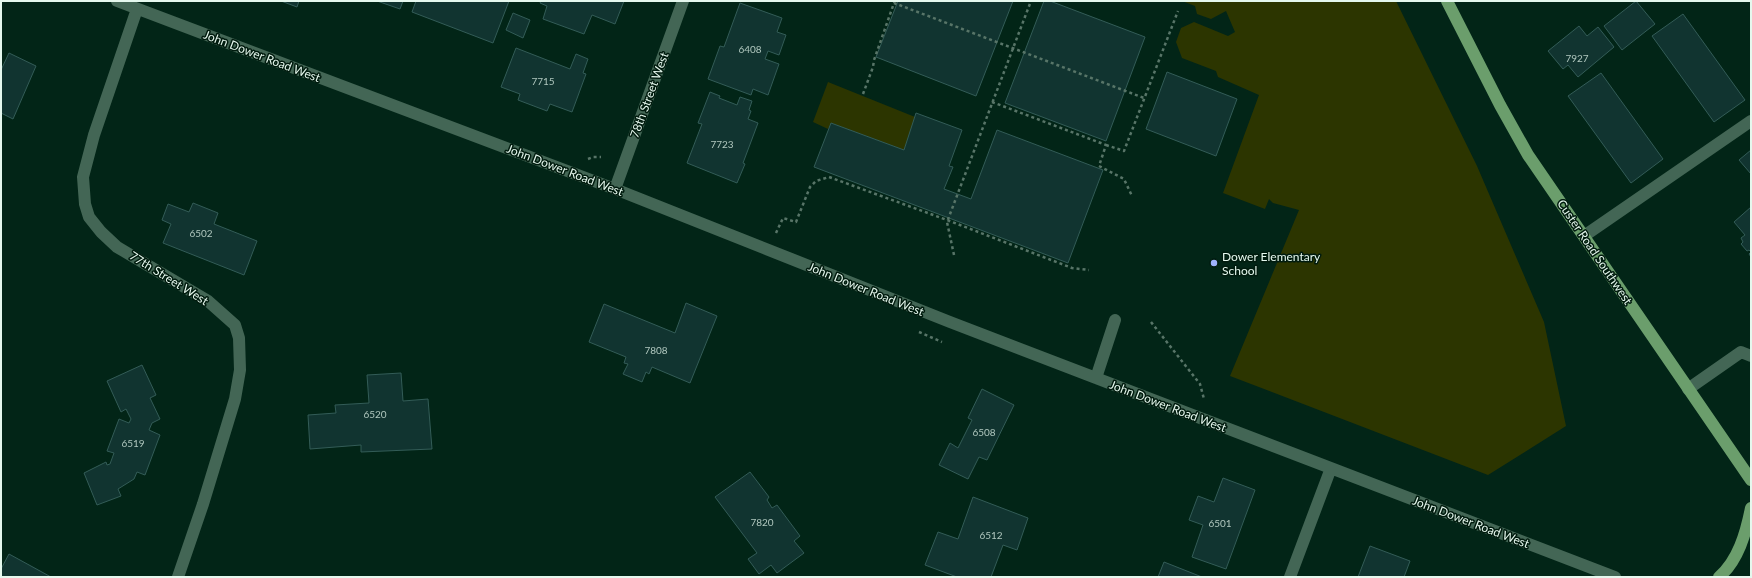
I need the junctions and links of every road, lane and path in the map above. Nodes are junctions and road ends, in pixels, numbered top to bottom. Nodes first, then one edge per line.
1 (117, 1) edge
2 (683, 1) edge
3 (1031, 1) edge
4 (1447, 1) edge
5 (137, 8) junction
6 (1178, 11) dead end
7 (1013, 47) junction
8 (863, 94) dead end
9 (1144, 98) junction
10 (992, 102) junction
11 (1751, 121) edge
12 (1106, 145) junction
13 (615, 189) junction
14 (1132, 196) dead end
15 (948, 220) junction
16 (1584, 236) junction
17 (774, 239) dead end
18 (954, 255) dead end
19 (1090, 270) dead end
20 (1115, 320) dead end
21 (1150, 322) dead end
22 (919, 332) dead end
23 (942, 342) dead end
24 (1751, 356) edge
25 (1096, 378) junction
26 (1688, 389) junction
27 (1204, 402) dead end
28 (1331, 468) junction
29 (1751, 480) edge
30 (1751, 508) edge
31 (178, 577) edge
32 (1290, 577) edge
33 (1615, 577) edge
34 (1719, 577) edge

1 - 5 street, John Dower Road West
2 - 13 street, 78th Street West
3 - 7 path
4 - 16 main road, Custer Road Southwest
5 - 13 street, John Dower Road West
5 - 31 street, 77th Street West
6 - 9 path
7 - 8 path
7 - 9 path
7 - 10 path
9 - 12 path
10 - 12 path
10 - 15 path
11 - 16 street
12 - 14 path
13 - 25 street, John Dower Road West
15 - 17 path
15 - 18 path
15 - 19 path
16 - 26 main road, Custer Road Southwest
20 - 25 street
21 - 27 path
22 - 23 path
24 - 26 street
25 - 28 street, John Dower Road West
26 - 29 main road, Custer Road Southwest
28 - 32 street
28 - 33 street, John Dower Road West
30 - 34 main road

